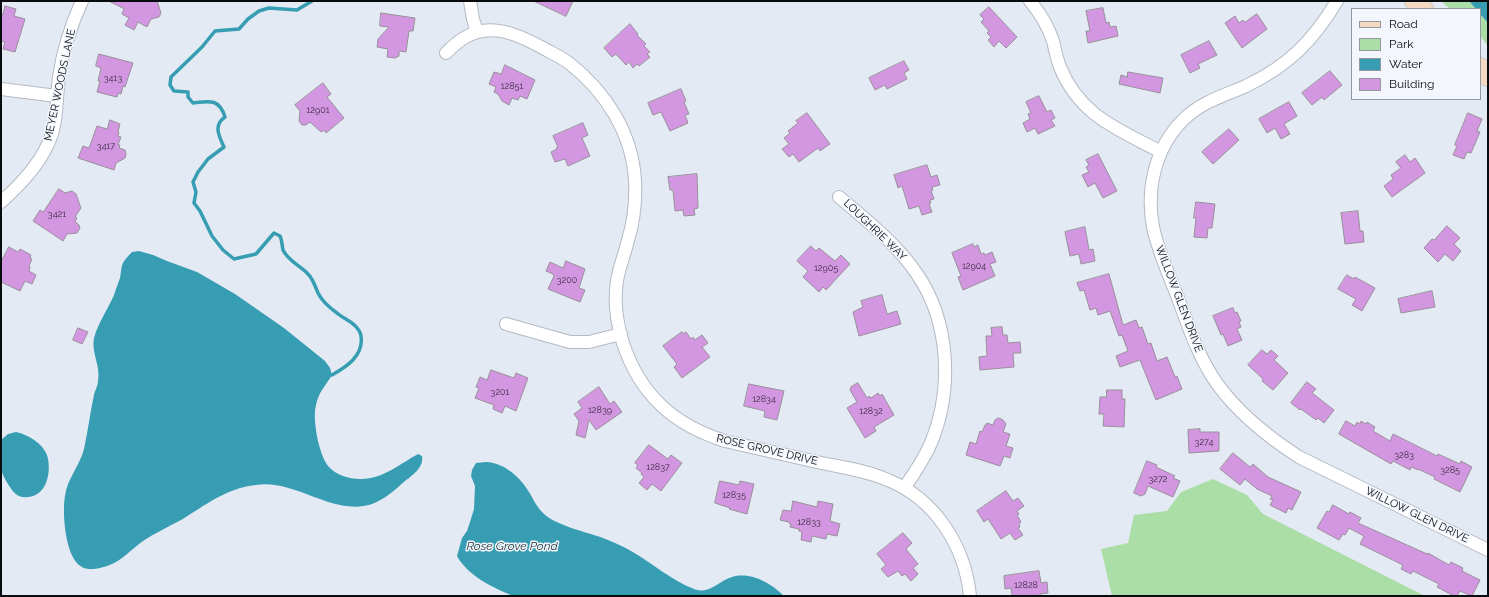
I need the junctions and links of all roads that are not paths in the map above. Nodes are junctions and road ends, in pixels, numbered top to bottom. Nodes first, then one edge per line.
1 (82, 1) edge
2 (470, 1) edge
3 (1030, 1) edge
4 (1337, 1) edge
5 (1413, 1) edge
6 (1424, 8) edge
7 (477, 32) junction
8 (446, 53) dead end
9 (1481, 68) edge
10 (1488, 78) edge
11 (1, 89) edge
12 (57, 96) junction
13 (1161, 152) junction
14 (839, 197) dead end
15 (1, 202) edge
16 (506, 324) dead end
17 (621, 334) junction
18 (904, 488) junction
19 (1488, 550) edge
20 (970, 596) edge

1 - 12 street, MEYER WOODS LANE
2 - 7 street
3 - 13 street
4 - 13 street, WILLOW GLEN DRIVE
5 - 6 street
7 - 8 street, ROSE GROVE DRIVE
7 - 17 street, ROSE GROVE DRIVE
9 - 10 street
11 - 12 street
12 - 15 street, MEYER WOODS LANE
13 - 19 street, WILLOW GLEN DRIVE
14 - 18 street, LOUGHRIE WAY
16 - 17 street
17 - 18 street, ROSE GROVE DRIVE
18 - 20 street, ROSE GROVE DRIVE

